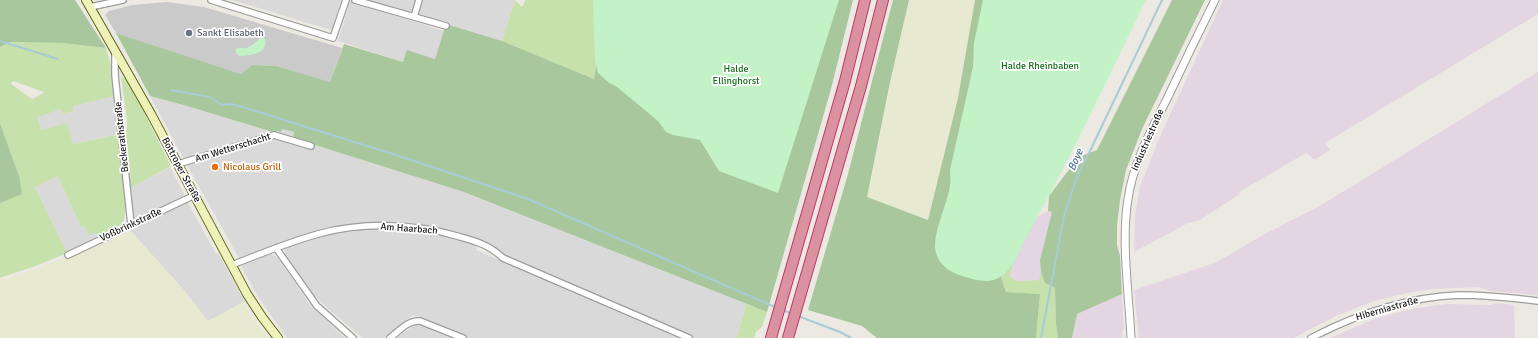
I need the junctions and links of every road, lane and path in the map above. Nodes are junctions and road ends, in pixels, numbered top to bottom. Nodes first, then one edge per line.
1 (123, 0) edge
2 (211, 0) edge
3 (346, 0) edge
4 (355, 0) edge
5 (420, 0) edge
6 (865, 0) edge
7 (883, 0) edge
8 (1215, 0) edge
9 (88, 4) edge
10 (414, 17) junction
11 (446, 26) dead end
12 (115, 50) junction
13 (311, 146) dead end
14 (178, 164) junction
15 (195, 195) junction
16 (131, 224) junction
17 (276, 248) junction
18 (68, 254) dead end
19 (232, 265) junction
20 (1538, 301) edge
21 (278, 338) edge
22 (353, 338) edge
23 (390, 338) edge
24 (463, 338) edge
25 (689, 338) edge
26 (771, 338) edge
27 (788, 338) edge
28 (1131, 338) edge
29 (1311, 338) edge

1 - 9 street
2 - 3 street
4 - 10 street
5 - 10 street
6 - 26 highway
7 - 27 highway
8 - 28 street, Industriestraße
9 - 12 main road, Bottroper Straße
10 - 11 street
12 - 14 main road, Bottroper Straße
12 - 16 street, Beckerathstraße
13 - 14 street, Am Wetterschacht
14 - 15 main road, Bottroper Straße
15 - 16 street, Voßbrinkstraße
15 - 19 main road, Bottroper Straße
16 - 18 street, Voßbrinkstraße
17 - 19 street, Am Haarbach
17 - 22 street
17 - 25 street, Am Haarbach
19 - 21 main road, Bottroper Straße
20 - 29 street, Hiberniastraße
23 - 24 street

